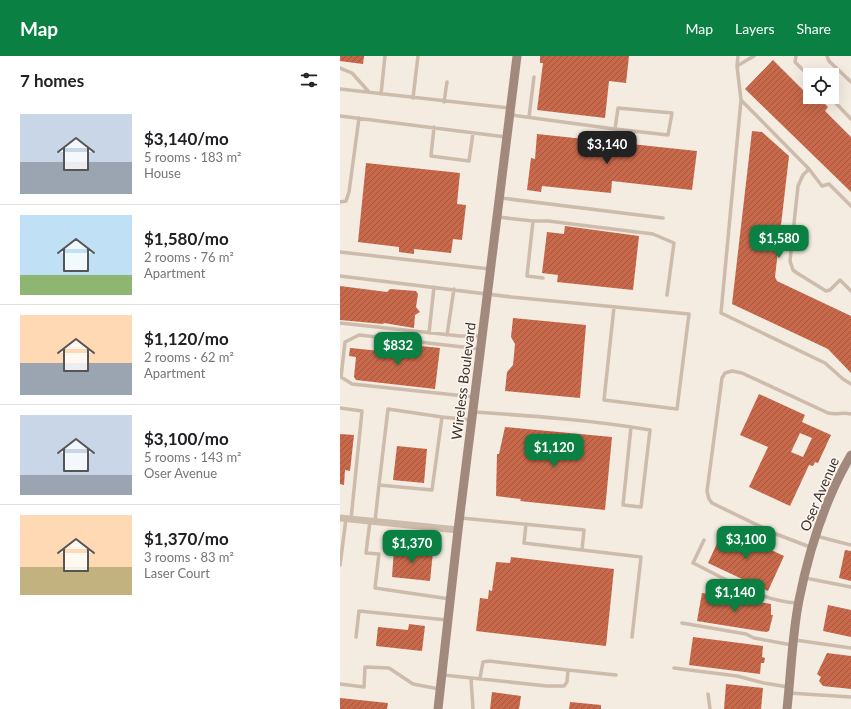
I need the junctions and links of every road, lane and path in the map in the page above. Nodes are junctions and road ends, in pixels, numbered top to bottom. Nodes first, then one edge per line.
1 (385, 56) edge
2 (418, 56) edge
3 (517, 56) edge
4 (738, 56) edge
5 (754, 56) edge
6 (796, 56) edge
7 (827, 56) edge
8 (737, 66) junction
9 (340, 68) edge
10 (803, 70) edge
11 (534, 77) dead end
12 (447, 82) dead end
13 (851, 82) edge
14 (340, 89) edge
15 (368, 92) junction
16 (380, 94) junction
17 (413, 98) junction
18 (741, 100) junction
19 (444, 102) junction
20 (837, 104) edge
21 (510, 112) junction
22 (340, 116) edge
23 (529, 117) junction
24 (359, 118) junction
25 (851, 119) edge
26 (434, 127) junction
27 (615, 129) junction
28 (473, 133) junction
29 (507, 137) junction
30 (809, 169) junction
31 (500, 198) junction
32 (340, 202) edge
33 (851, 206) edge
34 (497, 217) junction
35 (663, 218) dead end
36 (533, 221) junction
37 (340, 252) edge
38 (491, 269) junction
39 (340, 276) edge
40 (543, 278) dead end
41 (434, 287) junction
42 (454, 289) junction
43 (851, 291) edge
44 (488, 293) junction
45 (668, 295) dead end
46 (614, 307) junction
47 (340, 323) edge
48 (429, 333) junction
49 (447, 335) junction
50 (482, 336) junction
51 (481, 350) junction
52 (851, 384) edge
53 (475, 397) junction
54 (340, 408) edge
55 (851, 414) edge
56 (472, 416) junction
57 (442, 417) junction
58 (631, 427) junction
59 (851, 455) edge
60 (848, 468) edge
61 (379, 485) junction
62 (346, 518) edge
63 (460, 518) junction
64 (372, 521) junction
65 (526, 524) junction
66 (458, 530) junction
67 (816, 536) junction
68 (704, 540) dead end
69 (851, 545) edge
70 (812, 548) junction
71 (582, 550) junction
72 (340, 565) edge
73 (804, 578) junction
74 (851, 587) edge
75 (451, 599) junction
76 (798, 603) junction
77 (448, 620) junction
78 (682, 623) dead end
79 (356, 637) dead end
80 (632, 637) dead end
81 (794, 643) junction
82 (851, 648) edge
83 (674, 668) dead end
84 (568, 670) junction
85 (442, 675) junction
86 (616, 675) dead end
87 (471, 678) junction
88 (480, 678) junction
89 (340, 684) edge
90 (440, 690) junction
91 (789, 690) junction
92 (708, 694) dead end
93 (851, 697) edge
94 (438, 709) edge
95 (473, 709) edge
96 (710, 709) edge
97 (786, 709) edge

1 - 16 lane
2 - 17 lane
3 - 21 street, Wireless Boulevard
4 - 8 lane
5 - 8 lane
6 - 10 lane
7 - 13 lane
8 - 18 lane
9 - 15 lane
11 - 23 lane
12 - 19 lane
14 - 15 lane
15 - 16 lane
16 - 17 lane
17 - 19 lane
18 - 30 lane
18 - 52 lane
19 - 21 lane
20 - 25 lane
21 - 23 lane
21 - 29 street, Wireless Boulevard
22 - 24 lane
23 - 27 lane
24 - 26 lane
24 - 32 lane
26 - 28 lane
26 - 28 lane
27 - 27 lane
28 - 29 lane
29 - 31 street, Wireless Boulevard
30 - 33 lane
30 - 43 lane
31 - 34 street, Wireless Boulevard
31 - 35 lane
34 - 36 lane
34 - 38 street, Wireless Boulevard
36 - 40 lane
36 - 45 lane
37 - 38 lane
38 - 44 street, Wireless Boulevard
39 - 41 lane
41 - 42 lane
41 - 48 lane
42 - 44 lane
42 - 49 lane
44 - 46 lane
44 - 50 street, Wireless Boulevard
46 - 46 lane
47 - 48 lane
48 - 49 lane
49 - 50 lane
50 - 51 street, Wireless Boulevard
51 - 53 street, Wireless Boulevard
51 - 53 lane
53 - 56 street, Wireless Boulevard
54 - 62 lane
55 - 70 lane
56 - 57 lane
56 - 58 lane
56 - 63 street, Wireless Boulevard
57 - 61 lane
57 - 61 lane
58 - 58 lane
59 - 60 street, Oser Avenue
60 - 67 street, Oser Avenue
61 - 64 lane
62 - 64 street
62 - 72 lane
63 - 65 lane
63 - 66 street, Wireless Boulevard
64 - 66 street
64 - 75 lane
65 - 71 lane
65 - 71 lane
66 - 75 street, Wireless Boulevard
67 - 69 lane
67 - 70 street, Oser Avenue
68 - 76 lane
70 - 73 street, Oser Avenue
71 - 80 lane
73 - 74 lane
73 - 76 street, Oser Avenue
75 - 77 street, Wireless Boulevard
76 - 81 street, Oser Avenue
77 - 79 lane
77 - 85 street, Wireless Boulevard
78 - 81 lane
81 - 82 lane
81 - 91 street, Oser Avenue
83 - 91 lane
84 - 86 lane
84 - 88 lane
84 - 88 lane
85 - 87 lane
85 - 90 street, Wireless Boulevard
87 - 88 lane
87 - 95 lane
89 - 90 lane
90 - 94 street, Wireless Boulevard
91 - 93 lane
91 - 97 street, Oser Avenue
92 - 96 lane

